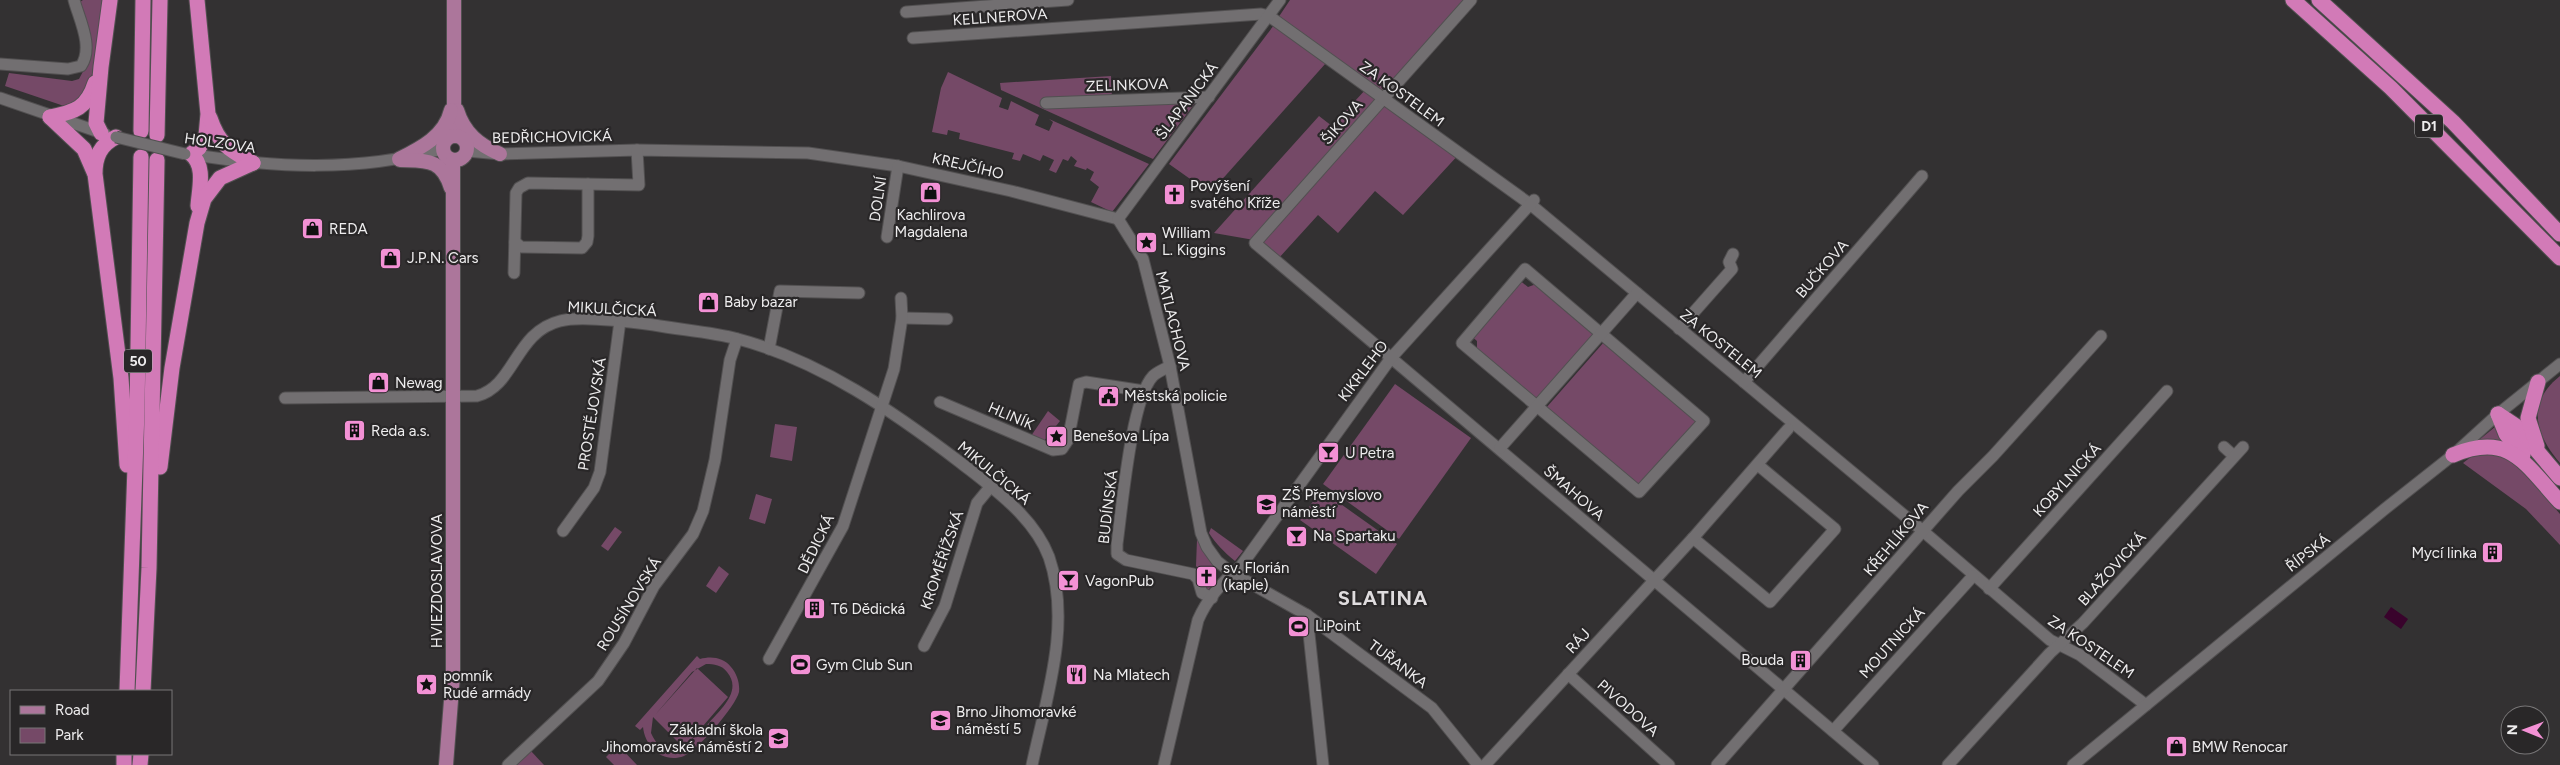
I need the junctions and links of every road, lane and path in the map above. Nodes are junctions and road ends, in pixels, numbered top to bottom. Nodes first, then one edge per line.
1 (74, 0) edge
2 (110, 0) edge
3 (143, 0) edge
4 (160, 0) edge
5 (197, 0) edge
6 (454, 0) edge
7 (1068, 0) edge
8 (1280, 0) edge
9 (1472, 0) edge
10 (2293, 0) edge
11 (2319, 0) edge
12 (906, 12) dead end
13 (1269, 16) junction
14 (913, 38) dead end
15 (0, 64) edge
16 (101, 67) junction
17 (454, 96) junction
18 (1210, 97) junction
19 (0, 98) edge
20 (1383, 98) junction
21 (1046, 103) dead end
22 (208, 114) junction
23 (50, 117) junction
24 (141, 131) dead end
25 (157, 135) dead end
26 (454, 135) junction
27 (110, 137) junction
28 (442, 149) junction
29 (637, 150) junction
30 (467, 151) junction
31 (808, 153) joint
32 (188, 154) junction
33 (500, 154) junction
34 (140, 156) dead end
35 (398, 159) junction
36 (157, 160) dead end
37 (454, 160) junction
38 (253, 163) junction
39 (898, 166) junction
40 (95, 174) junction
41 (1922, 176) dead end
42 (588, 184) junction
43 (454, 200) junction
44 (1532, 202) junction
45 (1118, 219) junction
46 (197, 223) junction
47 (2560, 234) edge
48 (887, 237) dead end
49 (515, 242) junction
50 (1255, 243) joint
51 (1733, 254) dead end
52 (2560, 258) edge
53 (514, 272) dead end
54 (859, 293) dead end
55 (1637, 293) junction
56 (901, 298) dead end
57 (902, 318) junction
58 (947, 319) dead end
59 (620, 321) junction
60 (1679, 329) junction
61 (1602, 334) junction
62 (2102, 336) dead end
63 (737, 339) junction
64 (769, 349) junction
65 (1391, 358) junction
66 (2560, 364) edge
67 (1170, 366) junction
68 (1744, 382) junction
69 (2538, 382) junction
70 (2167, 390) dead end
71 (1144, 391) junction
72 (453, 397) junction
73 (284, 398) dead end
74 (940, 402) dead end
75 (882, 406) junction
76 (1537, 408) junction
77 (2498, 414) junction
78 (1788, 429) dead end
79 (2224, 447) dead end
80 (2243, 447) dead end
81 (1500, 448) junction
82 (2541, 454) junction
83 (2454, 455) junction
84 (2234, 456) junction
85 (1758, 465) junction
86 (2536, 474) junction
87 (2560, 478) edge
88 (991, 486) junction
89 (2560, 502) edge
90 (563, 531) dead end
91 (1923, 532) junction
92 (1693, 538) junction
93 (133, 566) junction
94 (149, 568) junction
95 (1232, 573) junction
96 (1973, 576) junction
97 (1654, 580) junction
98 (1989, 589) junction
99 (1212, 598) junction
100 (1307, 615) junction
101 (924, 646) dead end
102 (2058, 646) junction
103 (769, 659) dead end
104 (1568, 674) junction
105 (127, 690) edge
106 (144, 690) edge
107 (1785, 690) junction
108 (2146, 705) junction
109 (1833, 731) junction
110 (446, 765) edge
111 (508, 765) edge
112 (1032, 765) edge
113 (1164, 765) edge
114 (1323, 765) edge
115 (1478, 765) edge
116 (1486, 765) edge
117 (1669, 765) edge
118 (1717, 765) edge
119 (1874, 765) edge
120 (1948, 765) edge
121 (2074, 765) edge

1 - 15 street
2 - 16 highway
3 - 24 highway
4 - 25 highway
5 - 22 highway
6 - 17 main road
7 - 12 street
8 - 13 street, ŠLAPANICKÁ
9 - 20 street, ŠIKOVA
10 - 52 highway, D1
11 - 47 highway, D1
13 - 14 street, KELLNEROVA
13 - 18 street, ŠLAPANICKÁ
13 - 20 street, ZA KOSTELEM
16 - 23 highway
16 - 27 highway
17 - 26 main road
17 - 33 main road
17 - 35 main road
18 - 21 street, ZELINKOVA
18 - 45 street, ŠLAPANICKÁ
19 - 23 street, HOLZOVA
20 - 44 street, ZA KOSTELEM
20 - 50 street, ŠIKOVA
22 - 32 highway
22 - 38 highway
23 - 27 street, HOLZOVA
23 - 40 highway, 50
26 - 28 main road
26 - 30 main road
27 - 32 street, HOLZOVA, bridge
27 - 40 highway, 50
28 - 35 street, HOLZOVA
28 - 37 main road
29 - 31 street, BEDŘICHOVICKÁ
29 - 33 street, BEDŘICHOVICKÁ
29 - 42 street
30 - 33 street, BEDŘICHOVICKÁ
30 - 37 main road
31 - 39 street, KREJČÍHO
32 - 38 street, HOLZOVA
32 - 46 highway, 50
34 - 93 highway, 50
35 - 38 street, HOLZOVA
35 - 43 main road
36 - 94 highway, 50
37 - 43 main road, HVIEZDOSLAVOVA
38 - 46 highway, 50
39 - 45 street, KREJČÍHO
39 - 48 street, DOLNÍ
40 - 93 highway, 50
41 - 68 street, BUČKOVA
42 - 49 street
42 - 49 street
43 - 72 main road, HVIEZDOSLAVOVA
44 - 55 street, ZA KOSTELEM
44 - 65 street, KIKRLEHO
45 - 67 street, MATLACHOVA
46 - 94 highway, 50
49 - 53 street
50 - 65 street, ŠMAHOVA
51 - 60 street
54 - 64 street
55 - 60 street, ZA KOSTELEM
55 - 61 street
56 - 57 street
57 - 58 street
57 - 75 street
59 - 63 street, MIKULČICKÁ
59 - 72 street, MIKULČICKÁ
59 - 90 street, PROSTĚJOVSKÁ
60 - 68 street, ZA KOSTELEM
61 - 76 street
61 - 76 street
61 - 76 street
62 - 91 street, KŘEHLÍKOVA
63 - 64 street, MIKULČICKÁ
63 - 111 street, ROUSÍNOVSKÁ
64 - 75 street, MIKULČICKÁ
65 - 81 street, ŠMAHOVA
65 - 95 street, KIKRLEHO
66 - 69 street, ŘÍPSKÁ
67 - 71 street, BUDÍNSKÁ
67 - 95 street, MATLACHOVA
68 - 91 street, ZA KOSTELEM
69 - 77 street, ŘÍPSKÁ
69 - 82 highway
70 - 98 street, KOBYLNICKÁ
71 - 74 street, HLINÍK
71 - 99 street, BUDÍNSKÁ
72 - 73 street
72 - 110 main road, HVIEZDOSLAVOVA
75 - 88 street, MIKULČICKÁ
75 - 103 street, DĚDICKÁ
76 - 81 street
77 - 82 highway
77 - 83 street, ŘÍPSKÁ
77 - 86 highway
78 - 85 street, RÁJ
79 - 84 street
80 - 84 street, BLAŽOVICKÁ
81 - 97 street, ŠMAHOVA
82 - 87 highway
83 - 86 highway
83 - 108 street, ŘÍPSKÁ
84 - 102 street, BLAŽOVICKÁ
85 - 92 street, RÁJ
85 - 92 street
86 - 89 highway
88 - 101 street, KROMĚŘÍŽSKÁ
88 - 112 street, MIKULČICKÁ
91 - 96 street, ZA KOSTELEM
91 - 107 street, KŘEHLÍKOVA
92 - 97 street, RÁJ
93 - 105 highway, 50
94 - 106 highway, 50
95 - 99 street, KIKRLEHO
95 - 100 street, TUŘANKA
96 - 98 street, ZA KOSTELEM
96 - 109 street, MOUTNICKÁ
97 - 104 street, RÁJ
97 - 107 street, ŠMAHOVA
98 - 102 street, ZA KOSTELEM
99 - 113 street, KIKRLEHO
100 - 114 street
100 - 115 street, TUŘANKA
102 - 108 street, ZA KOSTELEM
102 - 120 street, BLAŽOVICKÁ
104 - 116 street, RÁJ
104 - 117 street, PIVODOVA
107 - 109 street, ŠMAHOVA
107 - 118 street, KŘEHLÍKOVA
108 - 121 street, ŘÍPSKÁ
109 - 119 street, ŠMAHOVA

